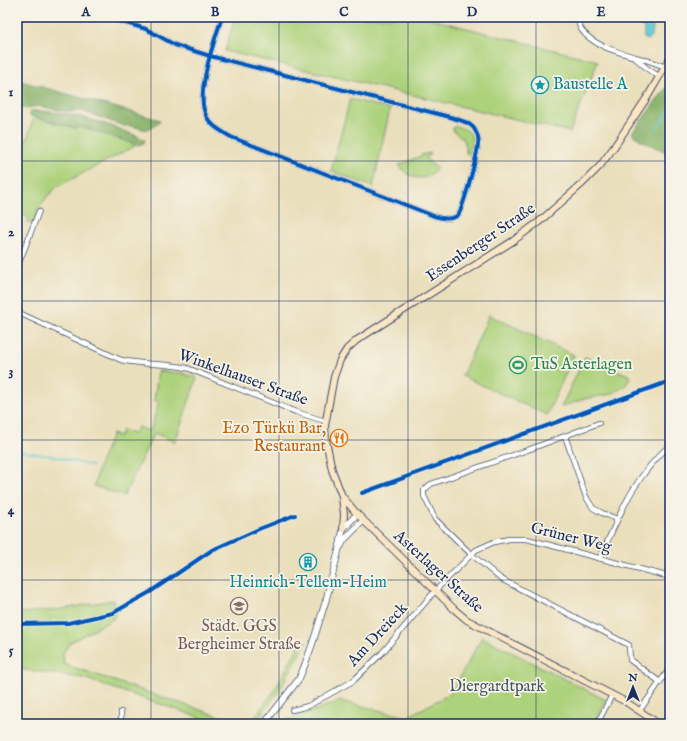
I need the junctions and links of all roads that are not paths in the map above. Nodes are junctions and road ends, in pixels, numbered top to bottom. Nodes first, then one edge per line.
1 (106, 17) edge
2 (222, 17) edge
3 (576, 17) edge
4 (210, 56) junction
5 (634, 57) junction
6 (670, 58) edge
7 (665, 67) junction
8 (660, 77) junction
9 (39, 211) dead end
10 (17, 268) edge
11 (17, 312) edge
12 (326, 421) junction
13 (599, 423) dead end
14 (564, 436) junction
15 (670, 444) edge
16 (342, 496) junction
17 (357, 514) junction
18 (617, 519) junction
19 (363, 520) junction
20 (343, 529) junction
21 (339, 549) junction
22 (471, 554) junction
23 (600, 558) junction
24 (670, 578) edge
25 (435, 591) junction
26 (670, 668) edge
27 (660, 682) junction
28 (612, 695) junction
29 (292, 710) dead end
30 (640, 710) junction
31 (121, 712) dead end
32 (121, 724) edge
33 (264, 724) edge
34 (597, 724) edge
35 (659, 724) edge

1 - 4 street
2 - 4 street
3 - 5 street
4 - 4 street
5 - 7 street
5 - 8 street
6 - 7 main road, Essenberger Straße
7 - 8 main road, Essenberger Straße
8 - 12 main road, Essenberger Straße
9 - 10 street
11 - 12 street, Winkelhauser Straße
12 - 16 main road, Asterlager Straße
13 - 14 street
14 - 18 street
14 - 22 street
15 - 18 street
16 - 17 main road, Asterlager Straße
16 - 20 main road
17 - 19 main road, Asterlager Straße
17 - 20 street
18 - 23 street
19 - 21 street
19 - 25 main road, Asterlager Straße
20 - 21 street
21 - 33 street
22 - 23 street, Grüner Weg
22 - 25 street, Grüner Weg
22 - 27 street
23 - 24 street, Grüner Weg
25 - 28 main road, Asterlager Straße
25 - 29 street, Am Dreieck
26 - 27 street
27 - 30 street
28 - 30 main road, Asterlager Straße
28 - 34 street
30 - 35 main road, Asterlager Straße
31 - 32 street

